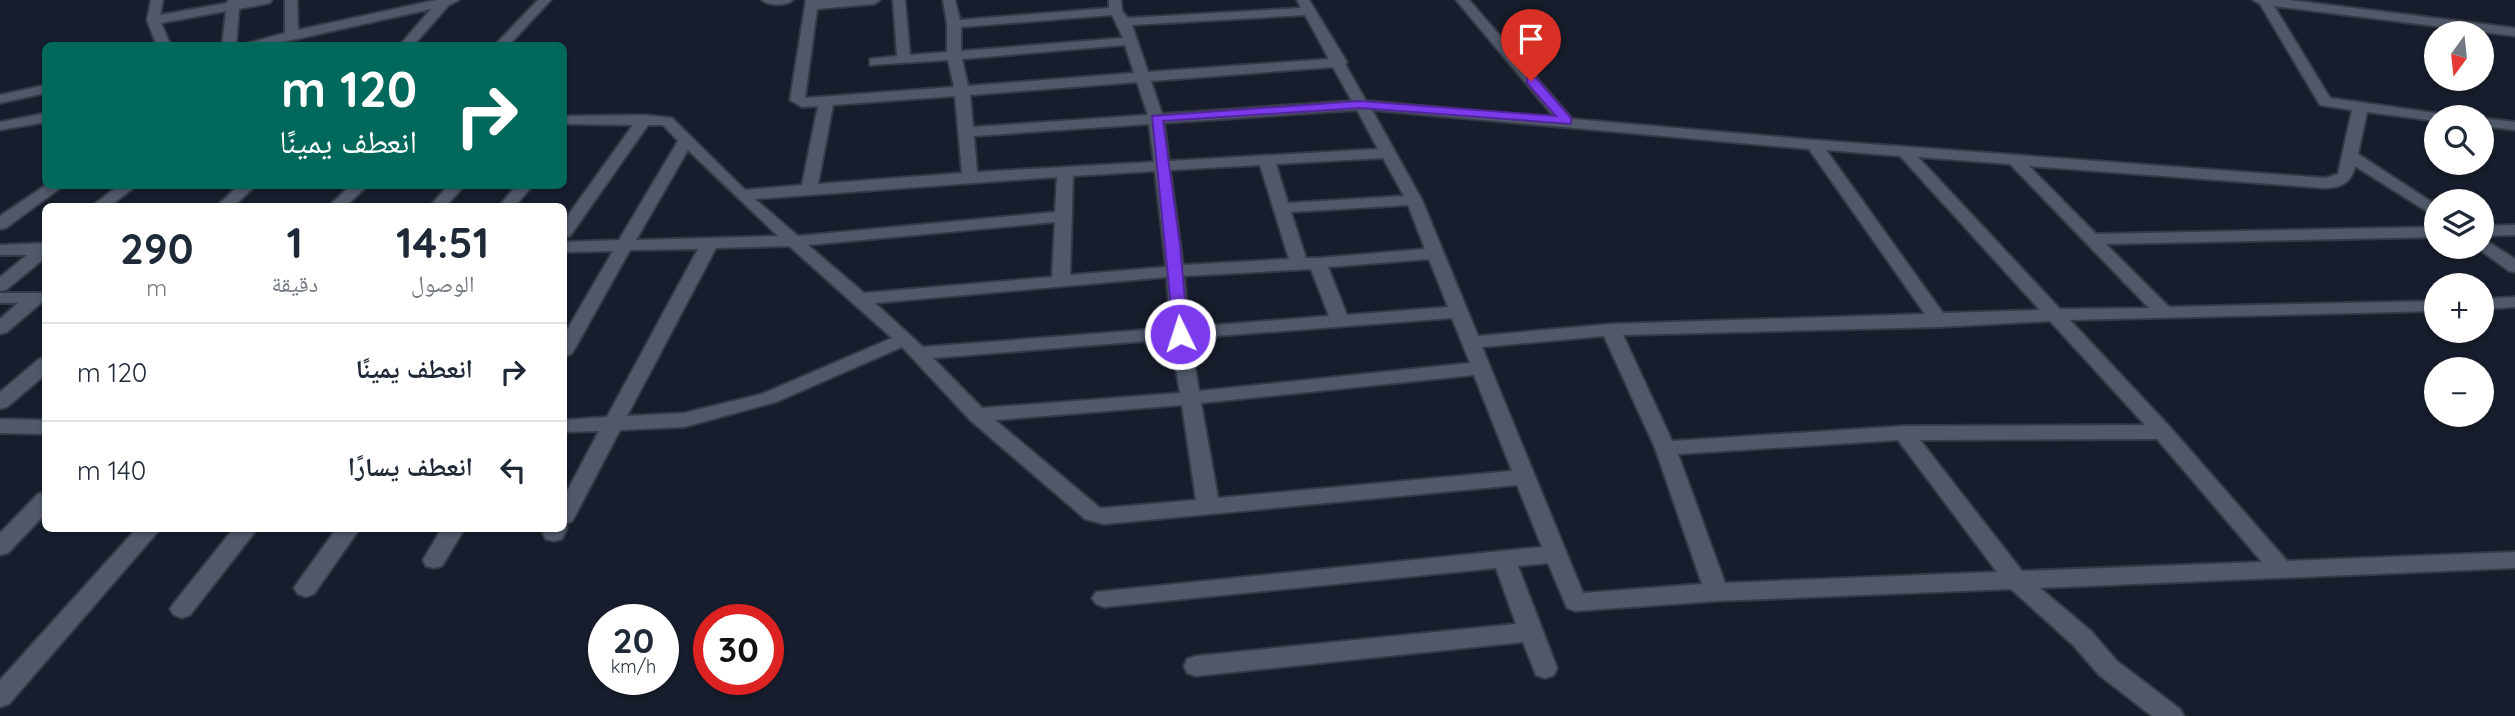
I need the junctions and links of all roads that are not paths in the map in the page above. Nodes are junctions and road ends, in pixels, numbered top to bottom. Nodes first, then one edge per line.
1 (157, 0) edge
2 (266, 0) edge
3 (290, 0) edge
4 (382, 0) edge
5 (545, 0) edge
6 (768, 0) edge
7 (787, 0) edge
8 (874, 0) edge
9 (899, 0) edge
10 (949, 0) edge
11 (1462, 0) edge
12 (2262, 0) edge
13 (448, 1) edge
14 (233, 3) edge
15 (812, 3) edge
16 (1306, 6) edge
17 (1118, 11) edge
18 (390, 14) junction
19 (153, 19) junction
20 (954, 24) junction
21 (2515, 32) edge
22 (292, 35) junction
23 (1129, 41) junction
24 (162, 42) edge
25 (229, 42) edge
26 (261, 42) edge
27 (409, 42) edge
28 (504, 42) edge
29 (954, 55) junction
30 (904, 59) junction
31 (875, 62) dead end
32 (1339, 62) junction
33 (1143, 79) junction
34 (42, 90) edge
35 (962, 92) junction
36 (0, 99) edge
37 (825, 101) junction
38 (1360, 105) junction
39 (2360, 109) junction
40 (2424, 116) edge
41 (42, 118) edge
42 (1156, 118) junction
43 (645, 119) junction
44 (570, 120) edge
45 (1566, 121) junction
46 (2494, 123) edge
47 (0, 125) edge
48 (2515, 126) edge
49 (967, 132) junction
50 (686, 140) junction
51 (1814, 145) junction
52 (1904, 151) junction
53 (1386, 153) junction
54 (2349, 155) junction
55 (1266, 161) junction
56 (2016, 161) junction
57 (1164, 167) junction
58 (1065, 172) junction
59 (970, 177) junction
60 (51, 189) edge
61 (124, 189) edge
62 (244, 189) edge
63 (356, 189) edge
64 (453, 189) edge
65 (521, 189) edge
66 (809, 191) junction
67 (741, 195) junction
68 (1414, 200) junction
69 (104, 203) edge
70 (228, 203) edge
71 (341, 203) edge
72 (441, 203) edge
73 (510, 203) edge
74 (2424, 204) edge
75 (1281, 208) junction
76 (1063, 216) junction
77 (0, 224) edge
78 (567, 228) edge
79 (2515, 230) edge
80 (2494, 231) edge
81 (2424, 232) edge
82 (2091, 239) junction
83 (796, 241) junction
84 (710, 243) junction
85 (625, 245) junction
86 (567, 247) edge
87 (42, 249) edge
88 (0, 250) edge
89 (42, 251) edge
90 (2494, 252) edge
91 (1435, 253) junction
92 (1318, 263) junction
93 (1299, 264) junction
94 (2515, 267) edge
95 (1175, 271) junction
96 (1061, 282) junction
97 (0, 286) edge
98 (0, 298) edge
99 (41, 298) edge
100 (861, 299) junction
101 (2515, 302) edge
102 (2494, 303) edge
103 (2424, 306) edge
104 (1459, 313) junction
105 (2164, 313) junction
106 (2054, 315) junction
107 (1939, 321) junction
108 (1340, 322) junction
109 (0, 328) edge
110 (1611, 330) junction
111 (1180, 334) junction
112 (1471, 342) junction
113 (567, 345) edge
114 (911, 346) junction
115 (42, 366) edge
116 (1481, 368) junction
117 (1190, 398) junction
118 (0, 403) edge
119 (977, 415) junction
120 (613, 425) junction
121 (0, 426) edge
122 (567, 426) edge
123 (42, 427) edge
124 (2163, 432) junction
125 (1904, 433) junction
126 (1665, 448) junction
127 (1525, 477) junction
128 (42, 503) edge
129 (1208, 505) junction
130 (567, 509) edge
131 (146, 532) edge
132 (244, 532) edge
133 (346, 532) edge
134 (452, 532) edge
135 (0, 547) edge
136 (1556, 554) junction
137 (1504, 559) junction
138 (434, 560) dead end
139 (2515, 560) edge
140 (2280, 568) junction
141 (2017, 580) junction
142 (306, 589) dead end
143 (1716, 592) junction
144 (1104, 598) dead end
145 (181, 609) dead end
146 (1532, 632) junction
147 (1196, 666) dead end
148 (1545, 668) dead end
149 (0, 697) edge
150 (2171, 716) edge

1 - 19 street
2 - 14 street
3 - 22 street
4 - 18 street
5 - 28 street
6 - 7 street
8 - 15 street
9 - 30 street
10 - 20 street
11 - 45 street
12 - 21 street
12 - 39 street
13 - 18 street
13 - 27 street
14 - 19 street
14 - 25 street
15 - 37 street
16 - 17 street
16 - 32 street
17 - 20 street
17 - 23 street
18 - 22 street
19 - 24 street
20 - 29 street
22 - 26 street
23 - 29 street
23 - 33 street
29 - 30 street
29 - 35 street
30 - 31 street
32 - 33 street
32 - 38 street
33 - 35 street
33 - 42 street
34 - 36 street
35 - 37 street
35 - 49 street
37 - 66 street
38 - 42 street
38 - 45 street
38 - 53 street
39 - 40 street
39 - 54 street
41 - 47 street
42 - 49 street
42 - 57 street
43 - 44 street
43 - 50 street
43 - 78 street
45 - 51 street
46 - 48 street
49 - 59 street
50 - 67 street
50 - 85 street
51 - 52 street
51 - 107 street
52 - 56 street
52 - 106 street
53 - 55 street
53 - 68 street
54 - 56 street
54 - 74 street
55 - 57 street
55 - 75 street
56 - 82 street
57 - 58 street
57 - 95 street
58 - 59 street
58 - 76 street
59 - 66 street
60 - 77 street
61 - 69 street
62 - 70 street
63 - 71 street
64 - 72 street
65 - 73 street
66 - 67 street
67 - 83 street
68 - 75 street
68 - 91 street
75 - 93 street
76 - 83 street
76 - 96 street
79 - 80 street
81 - 82 street
82 - 105 street
83 - 84 street
83 - 100 street
84 - 85 street
84 - 120 street
85 - 86 street
85 - 113 street
87 - 88 street
89 - 97 street
90 - 94 street
91 - 92 street
91 - 104 street
92 - 93 street
92 - 108 street
93 - 95 street
95 - 96 street
95 - 111 street
96 - 100 street
98 - 99 street
99 - 109 street
100 - 114 street
101 - 102 street
103 - 105 street
104 - 108 street
104 - 112 street
105 - 106 street
106 - 107 street
106 - 124 street
107 - 110 street
108 - 111 street
110 - 112 street
110 - 126 street
111 - 114 street
111 - 117 street
112 - 116 street
114 - 119 street
114 - 120 street
115 - 118 street
116 - 117 street
116 - 127 street
117 - 119 street
117 - 129 street
119 - 129 street
120 - 122 street
120 - 130 street
121 - 123 street
124 - 125 street
124 - 140 street
125 - 126 street
125 - 141 street
126 - 143 street
127 - 129 street
127 - 136 street
128 - 135 street
131 - 149 street
132 - 145 street
133 - 142 street
134 - 138 street
136 - 137 street
136 - 143 street
137 - 144 street
137 - 146 street
139 - 140 street
140 - 141 street
141 - 143 street
141 - 150 street
146 - 147 street
146 - 148 street

